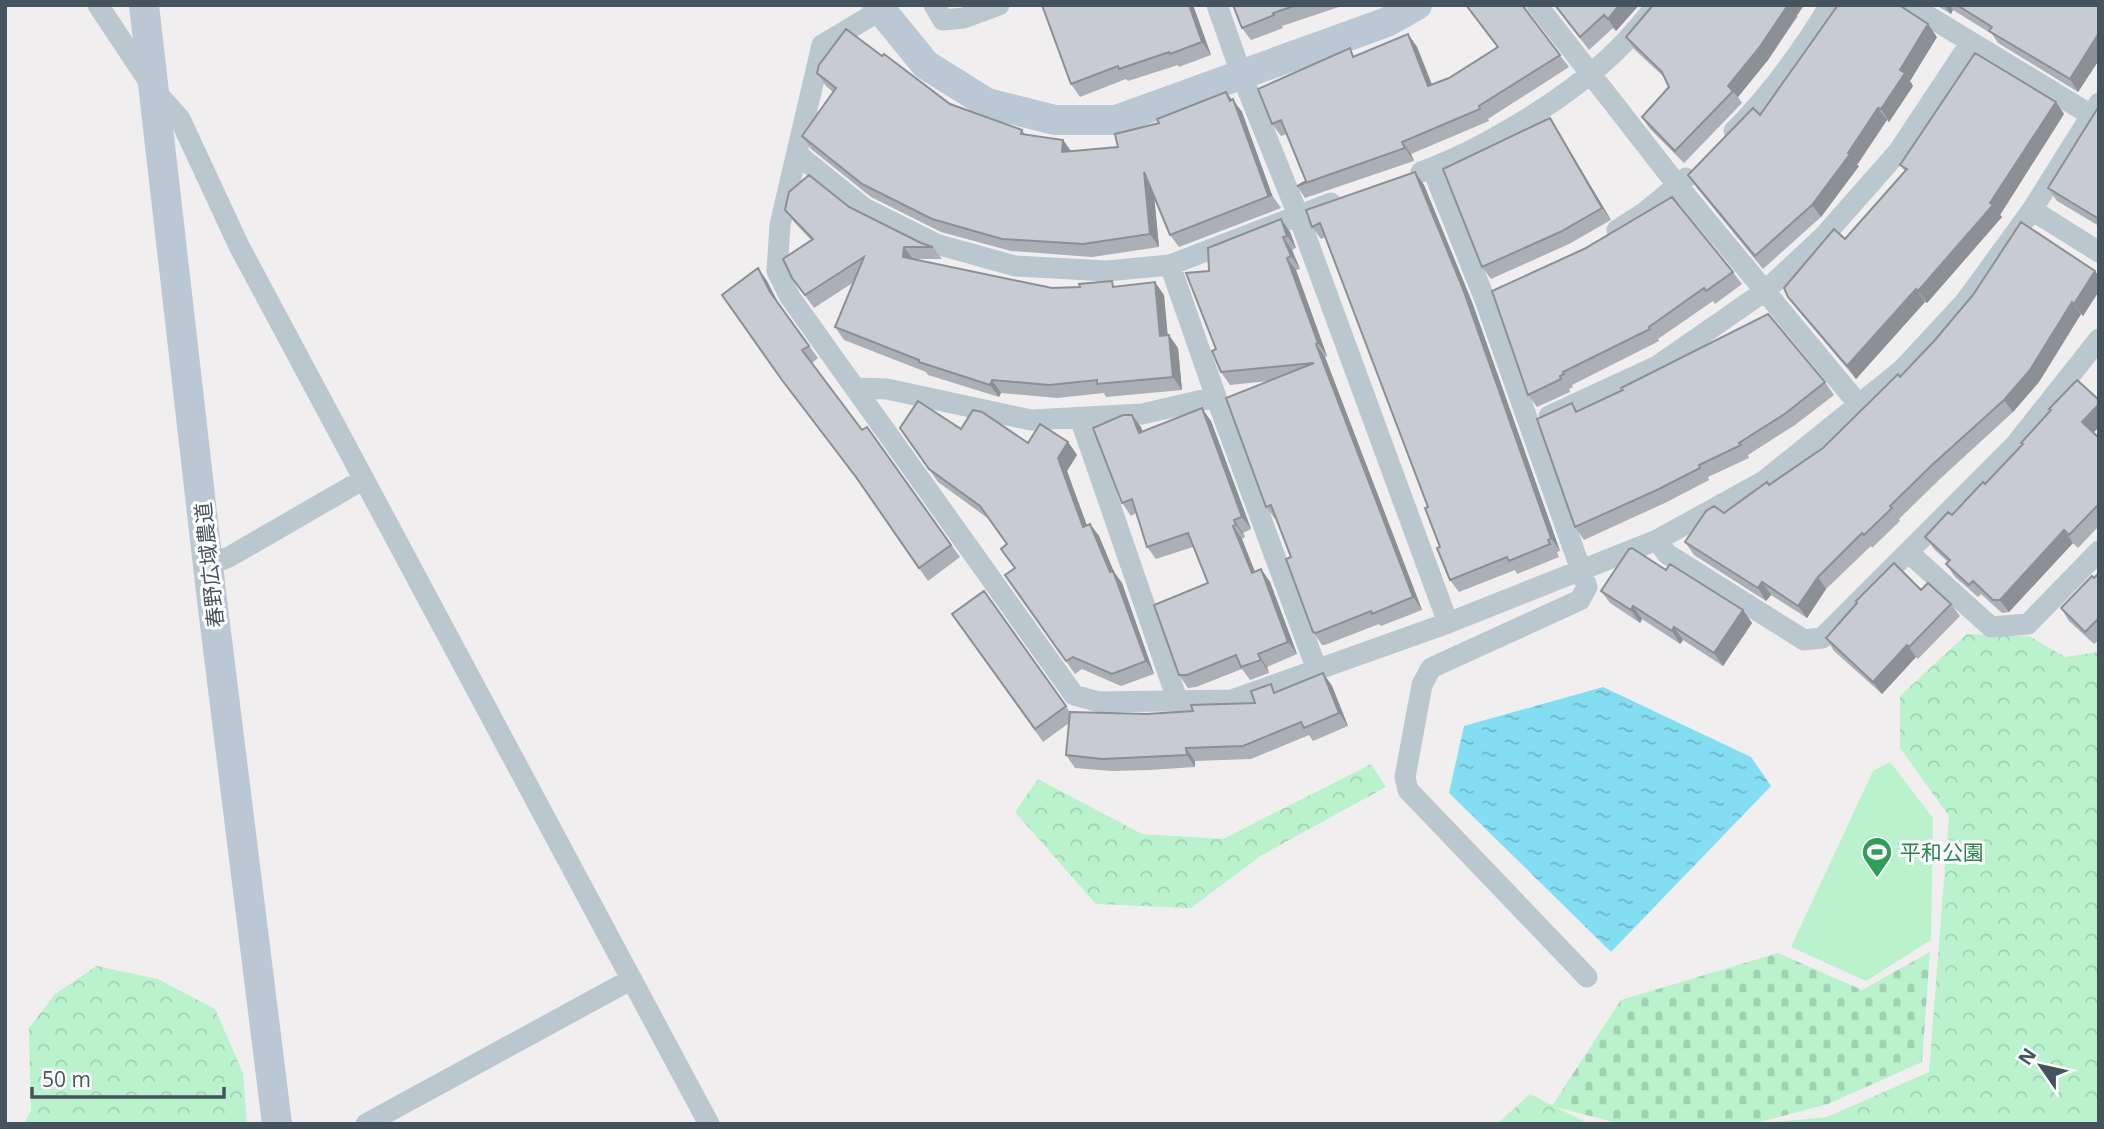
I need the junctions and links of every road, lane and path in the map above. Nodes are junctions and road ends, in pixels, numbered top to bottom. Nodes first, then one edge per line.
1 (98, 5) edge
2 (145, 5) edge
3 (934, 5) edge
4 (999, 5) edge
5 (1217, 5) edge
6 (1417, 5) edge
7 (1537, 5) edge
8 (1657, 5) edge
9 (1830, 5) edge
10 (1910, 5) edge
11 (878, 8) edge
12 (1971, 42) junction
13 (1590, 73) junction
14 (1242, 76) junction
15 (155, 91) junction
16 (2095, 109) edge
17 (1717, 148) edge
18 (797, 154) junction
19 (1698, 167) edge
20 (1432, 168) junction
21 (1396, 180) edge
22 (1678, 186) junction
23 (1347, 198) edge
24 (2032, 210) junction
25 (1298, 215) junction
26 (1599, 242) edge
27 (2099, 252) edge
28 (1170, 265) junction
29 (1507, 286) edge
30 (1765, 291) junction
31 (1484, 297) junction
32 (2099, 339) edge
33 (857, 388) junction
34 (1216, 397) junction
35 (1860, 406) junction
36 (1080, 418) junction
37 (1530, 425) junction
38 (364, 479) junction
39 (1657, 540) junction
40 (2099, 551) edge
41 (1908, 552) junction
42 (209, 565) junction
43 (1582, 570) junction
44 (1448, 623) junction
45 (1317, 670) junction
46 (1178, 702) junction
47 (1587, 977) dead end
48 (632, 979) junction
49 (277, 1124) edge
50 (366, 1124) edge
51 (709, 1124) edge

1 - 15 street
2 - 15 street, 春野広域農道
3 - 4 street
5 - 14 street
6 - 14 street
7 - 13 street
8 - 13 street
9 - 17 street
10 - 12 street
11 - 14 street
11 - 18 street
12 - 16 street
12 - 30 street
13 - 20 street
13 - 22 street
14 - 25 street
15 - 38 street
15 - 42 street, 春野広域農道
16 - 24 street
18 - 28 street
18 - 33 street
19 - 22 street
20 - 21 street
20 - 31 street
22 - 26 street
22 - 30 street
23 - 25 street
24 - 27 street
24 - 35 street
25 - 28 street
25 - 44 street
28 - 34 street
29 - 31 street
30 - 35 street
30 - 37 street
31 - 37 street
32 - 41 street
33 - 36 street
33 - 46 street
34 - 36 street
34 - 45 street
35 - 39 street
36 - 46 street
37 - 43 street
38 - 42 street
38 - 48 street
39 - 41 street
39 - 43 street
40 - 41 street
42 - 49 street, 春野広域農道
43 - 44 street
43 - 47 street
44 - 45 street
45 - 46 street
48 - 50 street
48 - 51 street

